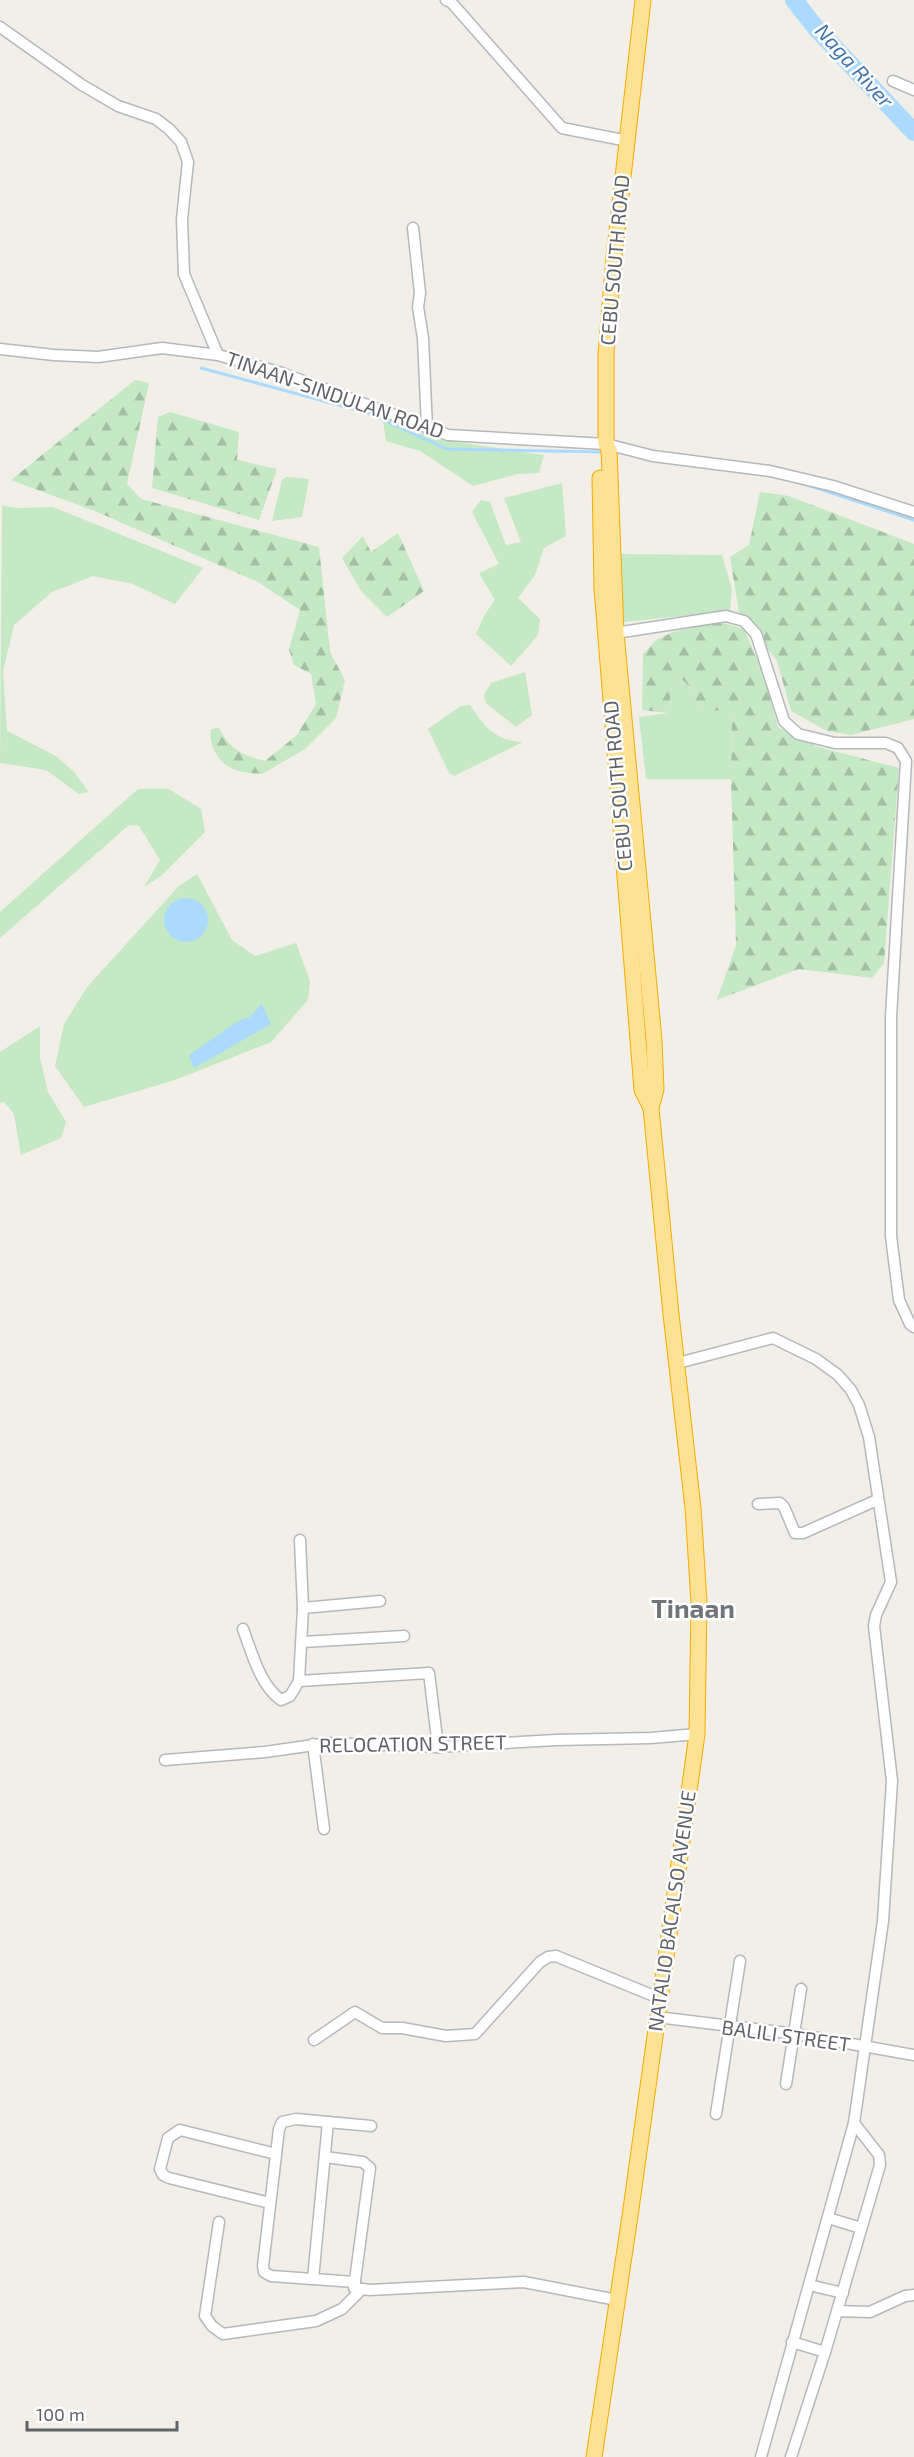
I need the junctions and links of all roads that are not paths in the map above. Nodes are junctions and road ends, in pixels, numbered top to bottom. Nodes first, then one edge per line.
1 (446, 0) edge
2 (643, 0) edge
3 (652, 0) edge
4 (0, 27) edge
5 (636, 78) junction
6 (893, 81) dead end
7 (914, 90) edge
8 (628, 141) junction
9 (412, 228) dead end
10 (0, 349) edge
11 (218, 355) junction
12 (428, 428) junction
13 (605, 453) junction
14 (914, 512) edge
15 (611, 634) junction
16 (914, 1327) edge
17 (678, 1363) junction
18 (878, 1500) junction
19 (758, 1504) dead end
20 (300, 1540) dead end
21 (380, 1601) dead end
22 (303, 1608) junction
23 (243, 1629) dead end
24 (404, 1636) dead end
25 (303, 1642) junction
26 (299, 1681) junction
27 (697, 1734) junction
28 (313, 1744) junction
29 (438, 1747) junction
30 (165, 1760) dead end
31 (324, 1829) dead end
32 (741, 1961) dead end
33 (801, 1989) dead end
34 (659, 1998) junction
35 (657, 2017) junction
36 (731, 2027) junction
37 (796, 2034) junction
38 (314, 2040) dead end
39 (863, 2048) junction
40 (914, 2055) edge
41 (786, 2084) dead end
42 (716, 2114) dead end
43 (328, 2122) junction
44 (854, 2123) junction
45 (371, 2126) dead end
46 (276, 2154) junction
47 (325, 2157) junction
48 (270, 2203) junction
49 (828, 2218) junction
50 (219, 2222) dead end
51 (861, 2228) junction
52 (313, 2279) junction
53 (809, 2285) junction
54 (357, 2286) junction
55 (843, 2293) junction
56 (914, 2295) edge
57 (617, 2300) junction
58 (837, 2312) junction
59 (792, 2342) junction
60 (825, 2352) junction
61 (594, 2457) edge
62 (761, 2457) edge
63 (791, 2457) edge

1 - 8 street
2 - 5 highway, CEBU SOUTH ROAD
3 - 5 highway, CEBU SOUTH ROAD
4 - 11 street
5 - 8 highway, CEBU SOUTH ROAD
6 - 7 street
8 - 13 highway, CEBU SOUTH ROAD
9 - 12 street
10 - 11 street, TINAAN-SINDULAN ROAD
11 - 12 street, TINAAN-SINDULAN ROAD
12 - 13 street, TINAAN-SINDULAN ROAD
13 - 14 street, TINAAN-SINDULAN ROAD
13 - 15 highway, CEBU SOUTH ROAD
15 - 16 street
15 - 17 highway, CEBU SOUTH ROAD
17 - 18 street
17 - 27 highway, NATALIO BACALSO AVENUE
18 - 19 street
18 - 39 street
20 - 22 street
21 - 22 street
22 - 25 street
23 - 26 street
24 - 25 street
25 - 26 street
26 - 29 street
27 - 29 street, RELOCATION STREET
27 - 34 highway, NATALIO BACALSO AVENUE
28 - 29 street, RELOCATION STREET
28 - 30 street, RELOCATION STREET
28 - 31 street
32 - 36 street
33 - 37 street
34 - 35 highway, NATALIO BACALSO AVENUE
34 - 38 street
35 - 36 street, BALILI STREET
35 - 57 highway, NATALIO BACALSO AVENUE
36 - 37 street, BALILI STREET
36 - 42 street
37 - 39 street, BALILI STREET
37 - 41 street
39 - 40 street, BALILI STREET
39 - 44 street
43 - 45 street
43 - 46 street
43 - 47 street
44 - 49 street
44 - 51 street
46 - 48 street
46 - 48 street
47 - 52 street
47 - 54 street
48 - 52 street
49 - 51 street
49 - 53 street
50 - 54 street
51 - 55 street
52 - 54 street
53 - 55 street
53 - 59 street
54 - 57 street
55 - 58 street
56 - 58 street
57 - 61 highway, NATALIO BACALSO AVENUE
58 - 60 street
59 - 60 street
59 - 62 street
60 - 63 street

